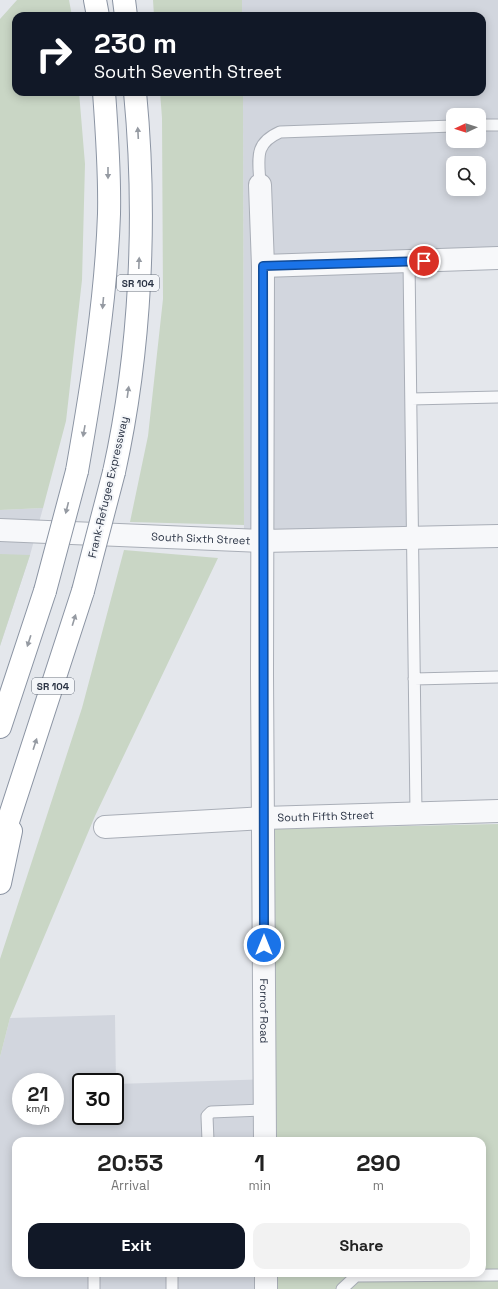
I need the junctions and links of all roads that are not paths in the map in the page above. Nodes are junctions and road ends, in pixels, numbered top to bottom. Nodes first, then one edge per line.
1 (124, 0) edge
2 (126, 12) edge
3 (104, 96) edge
4 (135, 96) edge
5 (486, 125) edge
6 (498, 125) edge
7 (446, 126) edge
8 (260, 185) joint
9 (498, 258) edge
10 (409, 261) junction
11 (263, 266) junction
12 (498, 397) edge
13 (411, 400) junction
14 (0, 530) edge
15 (498, 536) edge
16 (413, 538) junction
17 (262, 541) junction
18 (498, 677) edge
19 (414, 679) junction
20 (0, 727) edge
21 (22, 781) junction
22 (498, 811) edge
23 (416, 813) junction
24 (263, 818) junction
25 (105, 827) dead end
26 (0, 846) edge
27 (0, 883) edge
28 (264, 1110) junction
29 (208, 1137) edge
30 (265, 1137) edge
31 (486, 1274) edge
32 (498, 1274) edge
33 (94, 1277) edge
34 (172, 1277) edge
35 (266, 1277) edge
36 (355, 1277) edge
37 (94, 1289) edge
38 (172, 1289) edge
39 (266, 1289) edge
40 (342, 1289) edge

1 - 2 highway
3 -> 20 highway, SR 104, bridge
21 -> 4 highway, Frank-Refugee Expressway / SR 104, bridge
5 - 6 lane
7 - 8 lane
8 - 11 street, Fornof Road
9 - 10 street
10 - 11 street
10 - 13 lane
11 - 17 street, Fornof Road
12 - 13 lane
13 - 16 lane
14 - 17 street, South Sixth Street
15 - 16 street, South Sixth Street
16 - 17 street, South Sixth Street
16 - 19 lane
17 - 24 street, Fornof Road
18 - 19 lane
19 - 23 lane
21 - 26 highway, Frank-Refugee Expressway / SR 104
21 - 27 highway
22 - 23 street, South Fifth Street
23 - 24 street, South Fifth Street
24 - 25 street, South Fifth Street
24 - 28 street, Fornof Road
28 - 29 lane
28 - 30 street, Fornof Road
31 - 32 lane
33 - 37 lane
34 - 38 lane
35 - 39 street
36 - 40 lane

